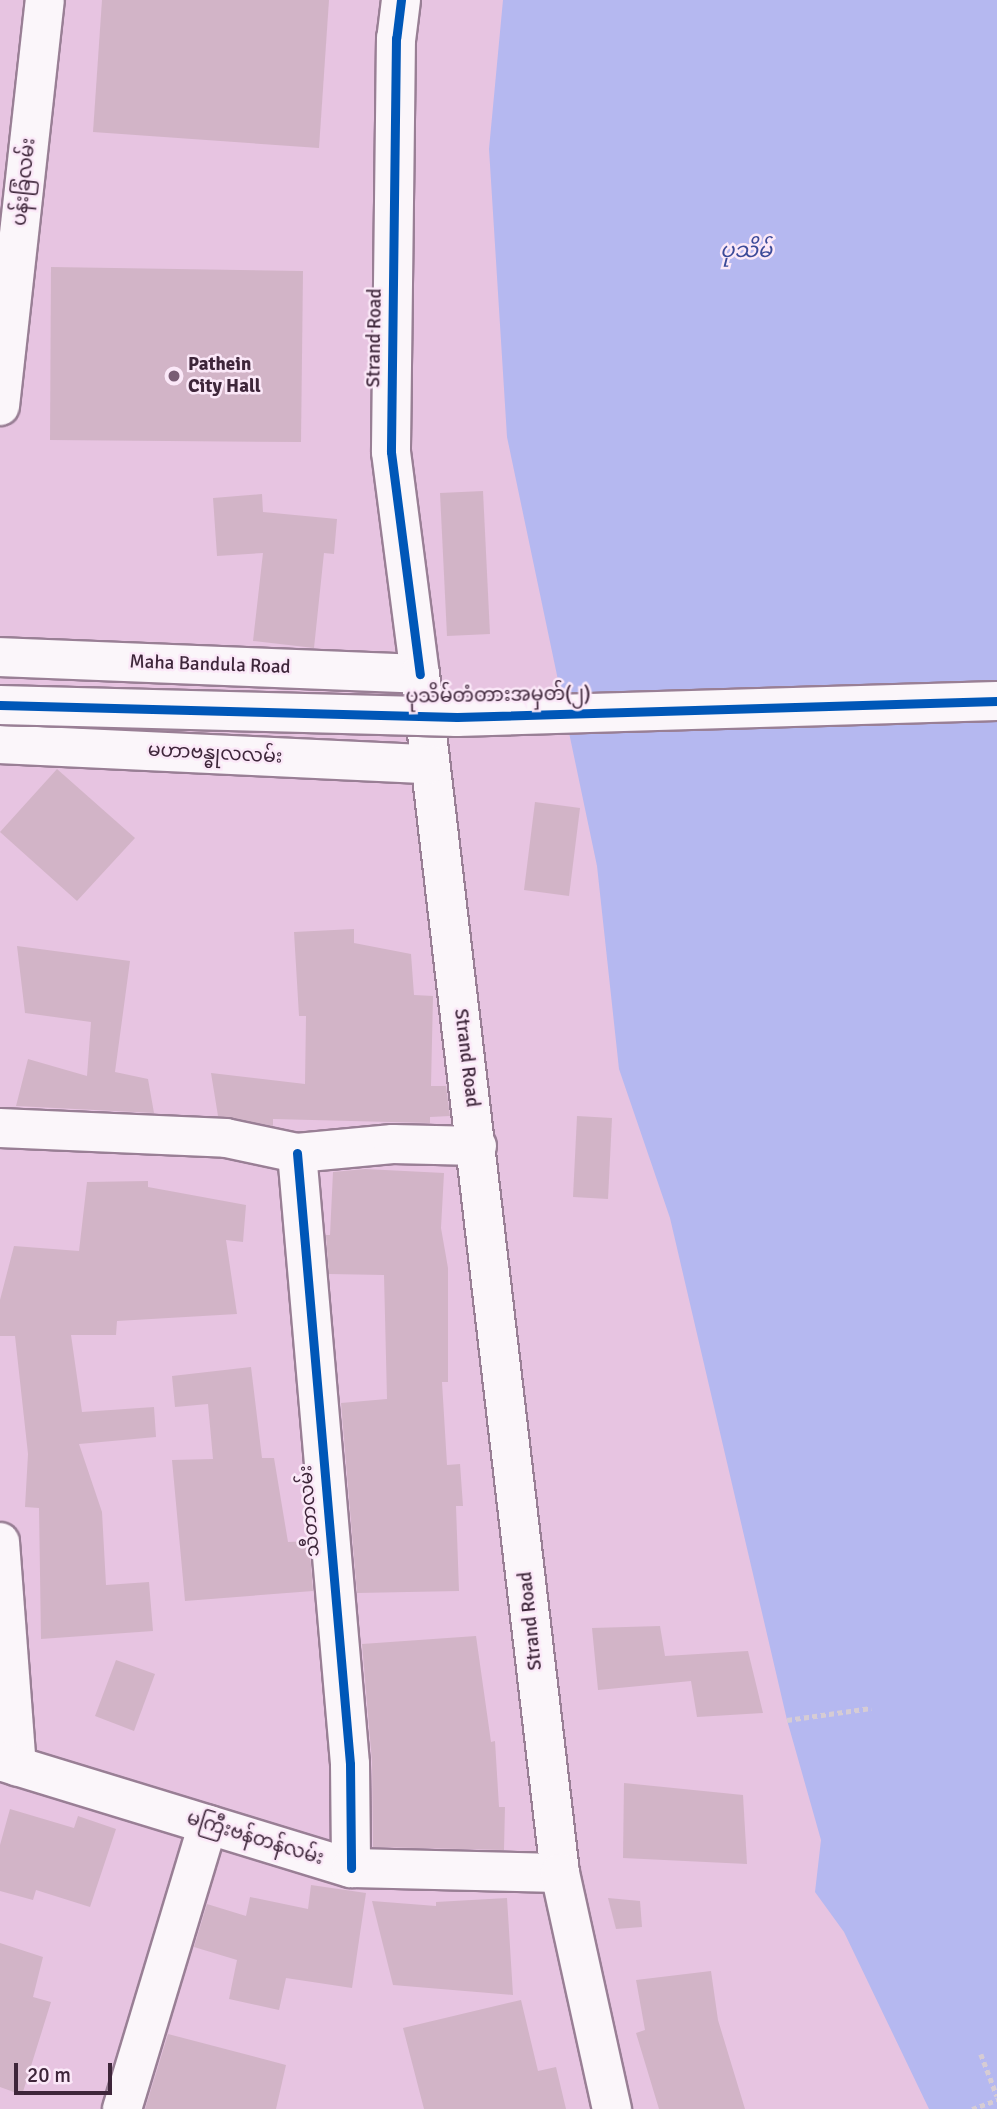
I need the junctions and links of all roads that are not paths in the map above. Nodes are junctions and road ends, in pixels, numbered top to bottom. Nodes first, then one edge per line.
1 (46, 0) edge
2 (401, 0) edge
3 (0, 406) edge
4 (0, 657) edge
5 (420, 674) junction
6 (997, 701) edge
7 (0, 705) edge
8 (0, 744) edge
9 (430, 764) junction
10 (0, 1128) edge
11 (477, 1146) junction
12 (297, 1153) junction
13 (0, 1542) edge
14 (8, 1763) edge
15 (208, 1825) junction
16 (351, 1868) junction
17 (559, 1873) junction
18 (122, 2109) edge
19 (612, 2109) edge

1 - 3 street, ပန်းခြံလမ်း
2 - 5 street, Strand Road
4 - 5 street, Maha Bandula Road
5 - 9 street, Strand Road
6 - 7 street, ပုသိမ်တံတားအမှတ်(၂), bridge
8 - 9 street, မဟာဗန္ဓုလလမ်း
9 - 11 street, Strand Road
10 - 12 street
11 - 12 street
11 - 17 street, Strand Road
12 - 16 street, သီတာလမ်း
13 - 14 street
14 - 15 street, မကြီးဗန်တန်လမ်း
15 - 16 street, မကြီးဗန်တန်လမ်း
15 - 18 street
16 - 17 street, မကြီးဗန်တန်လမ်း
17 - 19 street, Strand Road

